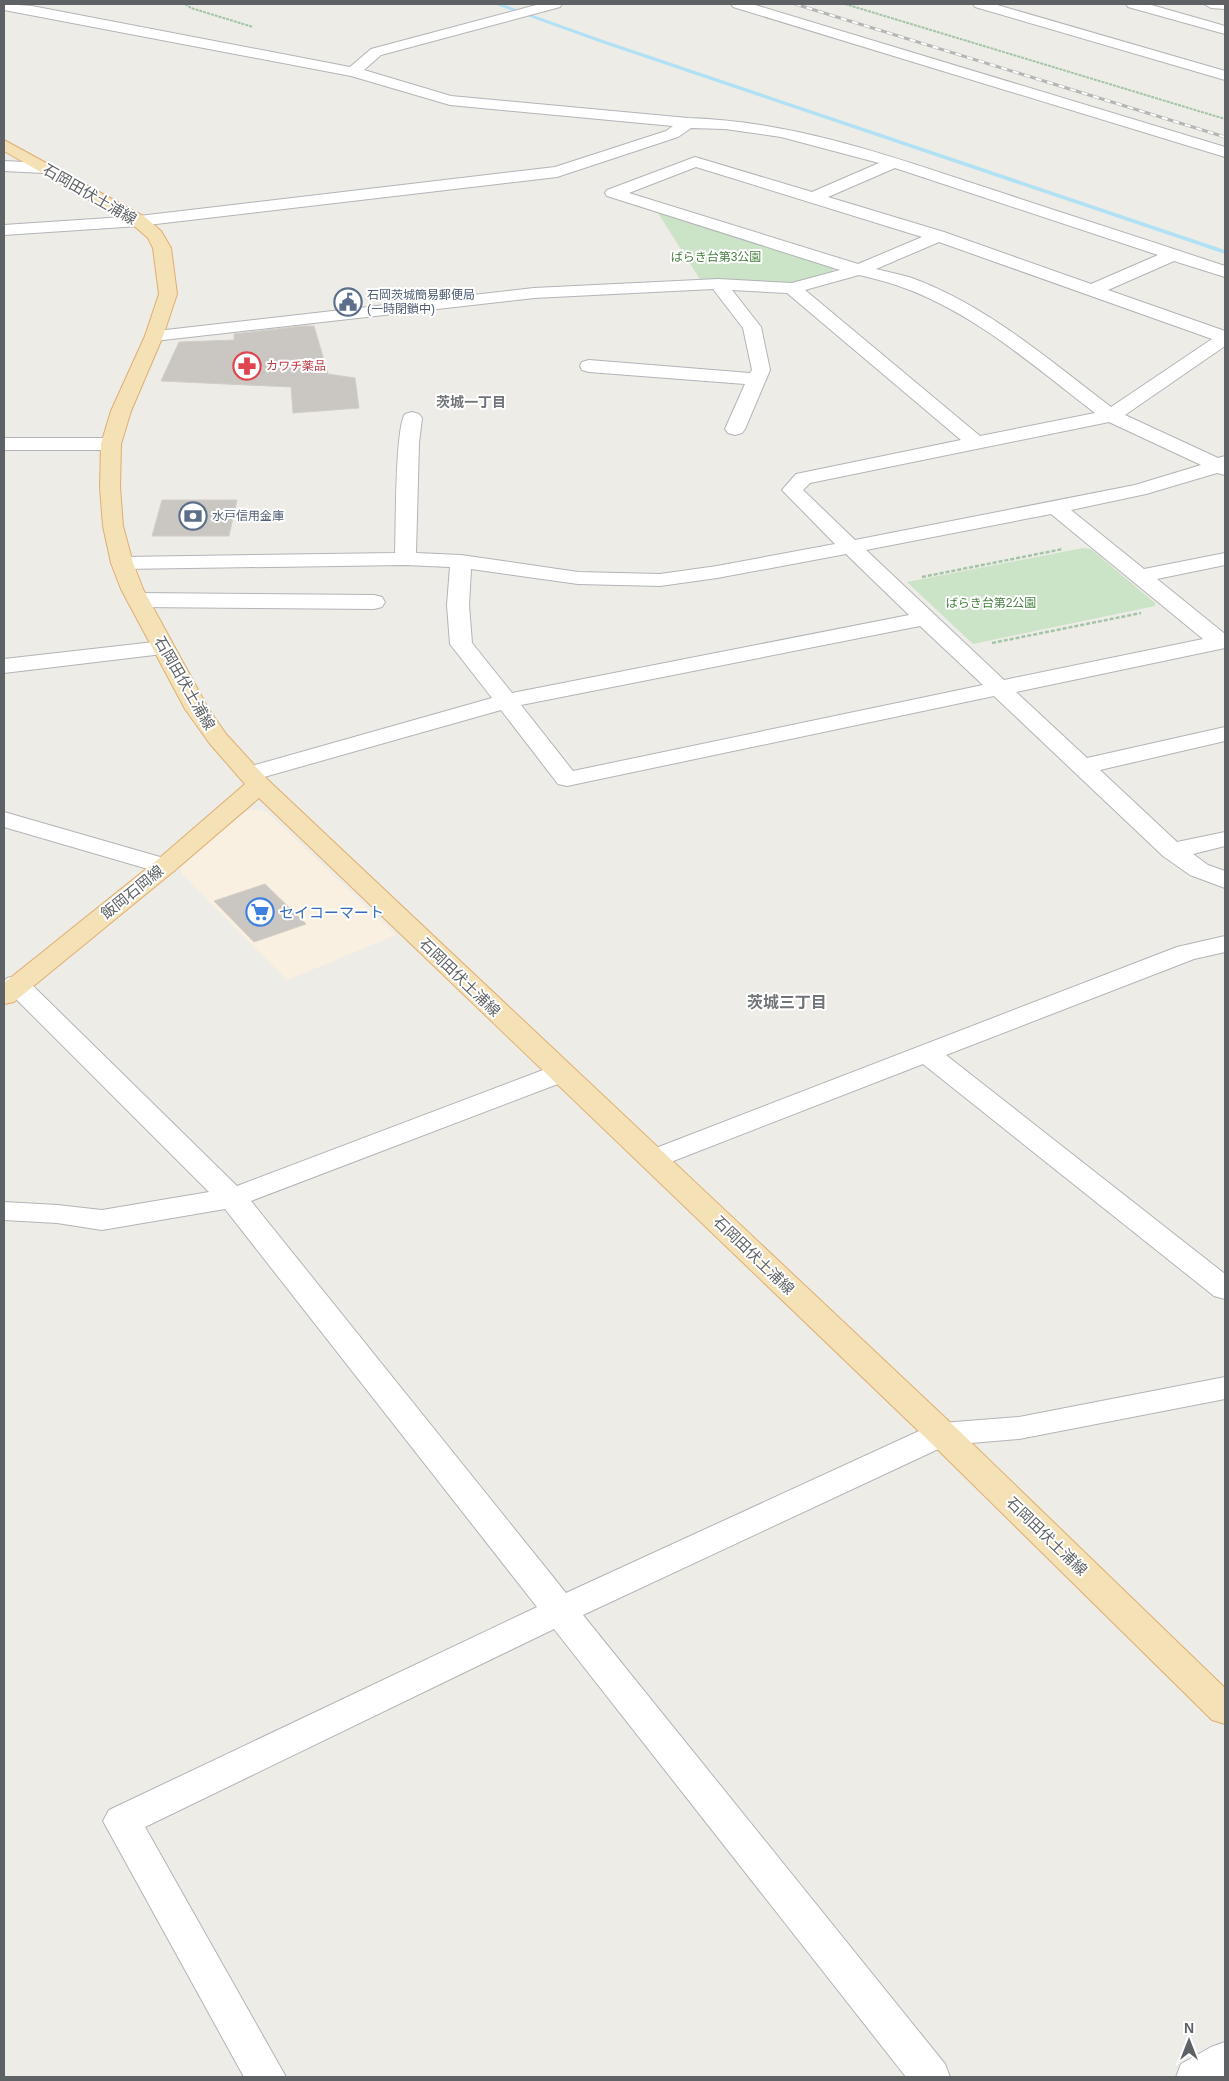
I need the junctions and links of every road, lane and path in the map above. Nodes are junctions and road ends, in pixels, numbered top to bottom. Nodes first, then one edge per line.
1 (554, 4) edge
2 (738, 4) edge
3 (845, 4) edge
4 (980, 4) edge
5 (1133, 4) edge
6 (1206, 4) edge
7 (1211, 4) edge
8 (1225, 5) edge
9 (4, 6) edge
10 (1192, 6) edge
11 (1168, 14) junction
12 (1225, 30) edge
13 (353, 72) junction
14 (1225, 76) edge
15 (1225, 119) edge
16 (688, 123) junction
17 (4, 145) edge
18 (1225, 152) edge
19 (894, 162) junction
20 (4, 166) edge
21 (44, 168) junction
22 (813, 198) junction
23 (139, 221) junction
24 (4, 230) edge
25 (938, 236) junction
26 (1173, 255) junction
27 (859, 270) junction
28 (1225, 272) edge
29 (718, 284) junction
30 (792, 288) junction
31 (1092, 290) junction
32 (154, 336) junction
33 (1225, 337) edge
34 (589, 366) dead end
35 (757, 380) junction
36 (1111, 416) junction
37 (412, 418) dead end
38 (735, 429) dead end
39 (4, 444) edge
40 (111, 444) junction
41 (977, 444) junction
42 (1223, 466) edge
43 (1055, 507) junction
44 (1098, 542) junction
45 (850, 547) junction
46 (404, 559) junction
47 (1225, 559) edge
48 (461, 561) junction
49 (122, 563) junction
50 (1140, 576) junction
51 (922, 577) dead end
52 (138, 600) junction
53 (374, 602) dead end
54 (1176, 606) junction
55 (925, 618) junction
56 (1223, 642) edge
57 (987, 645) dead end
58 (163, 648) junction
59 (4, 666) edge
60 (999, 689) junction
61 (508, 702) junction
62 (1225, 734) edge
63 (1081, 766) junction
64 (254, 780) junction
65 (4, 818) edge
66 (1225, 839) edge
67 (1172, 851) junction
68 (165, 866) junction
69 (1225, 880) edge
70 (1225, 944) edge
71 (10, 990) edge
72 (926, 1053) junction
73 (560, 1073) junction
74 (654, 1159) junction
75 (232, 1198) junction
76 (4, 1211) edge
77 (1225, 1289) edge
78 (1225, 1388) edge
79 (942, 1434) junction
80 (560, 1611) junction
81 (1225, 1710) edge
82 (1225, 2060) edge
83 (265, 2077) edge
84 (930, 2077) edge
85 (1196, 2077) edge

1 - 13 street
2 - 18 street
3 - 15 path
4 - 14 street
5 - 11 street
6 - 10 street
7 - 8 street
9 - 13 street
10 - 11 street
11 - 12 street
13 - 16 street
16 - 19 street
16 - 23 street
17 - 21 main road, 石岡田伏土浦線
19 - 22 street
19 - 26 street
20 - 21 street
21 - 23 main road, 石岡田伏土浦線
22 - 25 street
22 - 27 street
23 - 24 street
23 - 32 main road, 石岡田伏土浦線
25 - 27 street
25 - 31 street
26 - 28 street
26 - 31 street
27 - 30 street
27 - 36 street
29 - 30 street
29 - 32 street
29 - 35 street
30 - 41 street
31 - 33 street
32 - 40 main road, 石岡田伏土浦線
33 - 36 street
34 - 35 street
35 - 38 street
36 - 41 street
36 - 42 street
37 - 46 street
39 - 40 street
40 - 49 main road, 石岡田伏土浦線
41 - 45 street
42 - 43 street
43 - 44 street
43 - 45 street
44 - 50 street
44 - 51 path
45 - 48 street
45 - 55 street
46 - 48 street
46 - 49 street
47 - 50 street
48 - 61 street
49 - 52 main road, 石岡田伏土浦線
50 - 54 street
52 - 53 street
52 - 58 main road, 石岡田伏土浦線
54 - 56 street
54 - 57 path
55 - 60 street
55 - 61 street
56 - 60 street
58 - 59 street
58 - 64 main road, 石岡田伏土浦線
60 - 61 street
60 - 63 street
61 - 64 street
62 - 63 street
63 - 67 street
64 - 68 main road, 飯岡石岡線
64 - 73 main road, 石岡田伏土浦線
65 - 68 street
66 - 67 street
67 - 69 street
68 - 71 main road, 飯岡石岡線
70 - 72 street
71 - 75 street
72 - 74 street
72 - 77 street
73 - 74 main road, 石岡田伏土浦線
73 - 75 street
74 - 79 main road, 石岡田伏土浦線
75 - 76 street
75 - 80 street
78 - 79 street
79 - 80 street
79 - 81 main road, 石岡田伏土浦線
80 - 83 street
80 - 84 street
82 - 85 street

